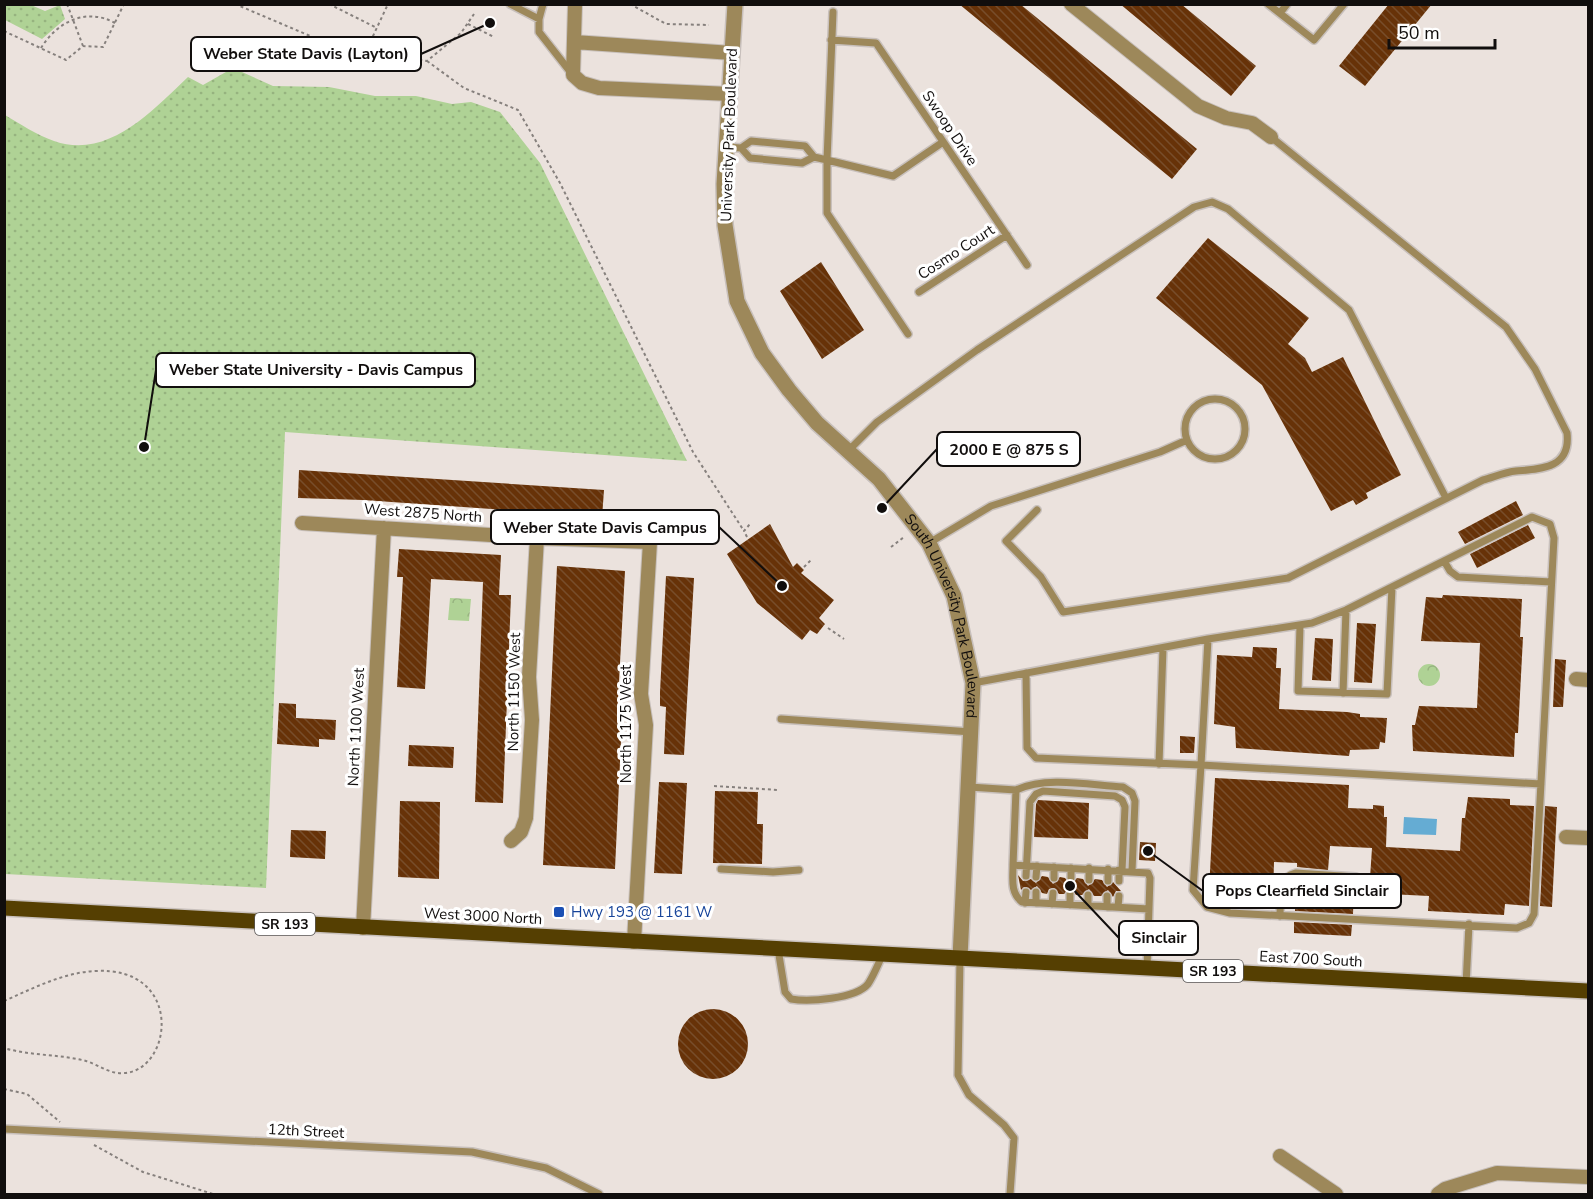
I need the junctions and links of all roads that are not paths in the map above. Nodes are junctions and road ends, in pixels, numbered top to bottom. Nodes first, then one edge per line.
1 (510, 4) edge
2 (543, 4) edge
3 (575, 4) edge
4 (735, 4) edge
5 (1071, 4) edge
6 (1268, 4) edge
7 (1287, 4) edge
8 (1344, 4) edge
9 (833, 12) dead end
10 (1280, 13) junction
11 (538, 19) junction
12 (831, 40) junction
13 (574, 42) junction
14 (732, 53) junction
15 (573, 75) junction
16 (730, 94) junction
17 (1271, 137) joint
18 (943, 142) junction
19 (733, 148) junction
20 (814, 157) junction
21 (827, 160) junction
22 (1007, 235) junction
23 (1027, 265) dead end
24 (919, 292) dead end
25 (737, 300) joint
26 (908, 334) dead end
27 (1187, 440) junction
28 (849, 450) junction
29 (1446, 498) junction
30 (1037, 510) dead end
31 (302, 523) dead end
32 (384, 528) junction
33 (537, 538) junction
34 (650, 542) joint
35 (929, 543) junction
36 (1444, 561) junction
37 (1551, 582) junction
38 (1392, 587) junction
39 (1346, 610) junction
40 (1300, 626) junction
41 (1208, 639) junction
42 (1163, 648) junction
43 (1026, 673) junction
44 (973, 683) junction
45 (1343, 693) junction
46 (781, 719) dead end
47 (972, 732) junction
48 (1159, 764) junction
49 (1201, 765) junction
50 (1541, 784) junction
51 (969, 787) junction
52 (1016, 790) junction
53 (1566, 837) dead end
54 (1588, 838) edge
55 (511, 841) dead end
56 (1014, 864) junction
57 (1026, 865) junction
58 (1036, 866) junction
59 (1054, 867) junction
60 (1071, 868) junction
61 (1089, 868) junction
62 (721, 869) dead end
63 (1108, 869) junction
64 (799, 870) dead end
65 (1121, 870) junction
66 (1132, 871) junction
67 (1026, 876) dead end
68 (1036, 877) dead end
69 (1356, 877) dead end
70 (1054, 878) dead end
71 (1071, 878) dead end
72 (1089, 880) dead end
73 (1108, 881) dead end
74 (1119, 881) dead end
75 (1026, 892) dead end
76 (1036, 892) dead end
77 (1053, 893) dead end
78 (1070, 894) dead end
79 (1088, 895) dead end
80 (1107, 896) dead end
81 (1119, 896) dead end
82 (1026, 903) junction
83 (1035, 903) junction
84 (1052, 904) junction
85 (1070, 905) junction
86 (1088, 906) junction
87 (1107, 907) junction
88 (4, 908) edge
89 (1118, 908) junction
90 (1149, 909) junction
91 (1280, 916) junction
92 (1469, 924) junction
93 (363, 928) junction
94 (634, 942) junction
95 (778, 949) junction
96 (883, 954) junction
97 (960, 958) junction
98 (1147, 968) junction
99 (1466, 985) junction
100 (1588, 991) edge
101 (4, 1129) edge
102 (1280, 1156) dead end
103 (1588, 1177) edge
104 (599, 1194) edge
105 (1010, 1194) edge
106 (1336, 1194) edge
107 (1438, 1194) edge

1 - 11 lane
2 - 11 lane
3 - 13 street
4 - 14 street, University Park Boulevard
5 - 17 street
6 - 10 lane
7 - 10 lane
8 - 10 lane
9 - 12 lane
11 - 15 lane
12 - 18 lane, Swoop Drive
12 - 21 lane
13 - 14 street
13 - 15 street
14 - 16 street, University Park Boulevard
15 - 16 street
16 - 19 street, University Park Boulevard
17 - 29 lane
18 - 21 lane
18 - 22 lane, Swoop Drive
19 - 20 lane
19 - 20 lane
19 - 25 street, University Park Boulevard
20 - 21 lane
21 - 26 lane
22 - 23 lane, Swoop Drive
22 - 24 lane, Cosmo Court
25 - 28 street, South University Park Boulevard
27 - 27 lane
27 - 35 lane
28 - 29 lane
28 - 35 street, South University Park Boulevard
29 - 30 lane
31 - 32 street, West 2875 North
32 - 33 street, West 2875 North
32 - 93 street, North 1100 West
33 - 34 street, West 2875 North
33 - 55 street, North 1150 West
34 - 94 street, North 1175 West
35 - 44 street, South University Park Boulevard
36 - 37 lane
36 - 37 lane
36 - 38 lane
37 - 50 lane
38 - 39 lane
38 - 45 lane
39 - 40 lane
39 - 45 lane
40 - 41 lane
40 - 45 lane
41 - 42 lane
41 - 49 lane
42 - 43 lane
42 - 48 lane
43 - 44 lane
43 - 48 lane
44 - 47 street, South University Park Boulevard
46 - 47 lane
47 - 51 street, South University Park Boulevard
48 - 49 lane
49 - 50 lane
49 - 91 lane
50 - 92 lane
51 - 52 lane
51 - 97 street, South University Park Boulevard
52 - 56 lane
52 - 66 lane
53 - 54 street
56 - 57 lane
56 - 82 lane
57 - 58 lane
57 - 65 lane
57 - 67 lane
58 - 59 lane
58 - 68 lane
59 - 60 lane
59 - 70 lane
60 - 61 lane
60 - 71 lane
61 - 63 lane
61 - 72 lane
62 - 64 lane
63 - 65 lane
63 - 73 lane
65 - 66 lane
65 - 74 lane
66 - 90 lane
69 - 91 lane
75 - 82 lane
76 - 83 lane
77 - 84 lane
78 - 85 lane
79 - 86 lane
80 - 87 lane
81 - 89 lane
82 - 83 lane
83 - 84 lane
84 - 85 lane
85 - 86 lane
86 - 87 lane
87 - 89 lane
88 - 93 main road, West 3000 North / SR 193
89 - 90 lane
90 - 98 lane
91 - 92 lane
92 - 99 lane
93 - 94 main road, West 3000 North / SR 193
94 - 95 main road, West 3000 North / SR 193
95 - 96 main road, West 3000 North / SR 193
95 - 96 lane
96 - 97 main road, West 3000 North / SR 193
97 - 98 main road, East 700 South / SR 193
97 - 105 lane
98 - 99 main road, East 700 South / SR 193
99 - 100 main road, East 700 South / SR 193
101 - 104 lane, 12th Street
102 - 106 street
103 - 107 street

